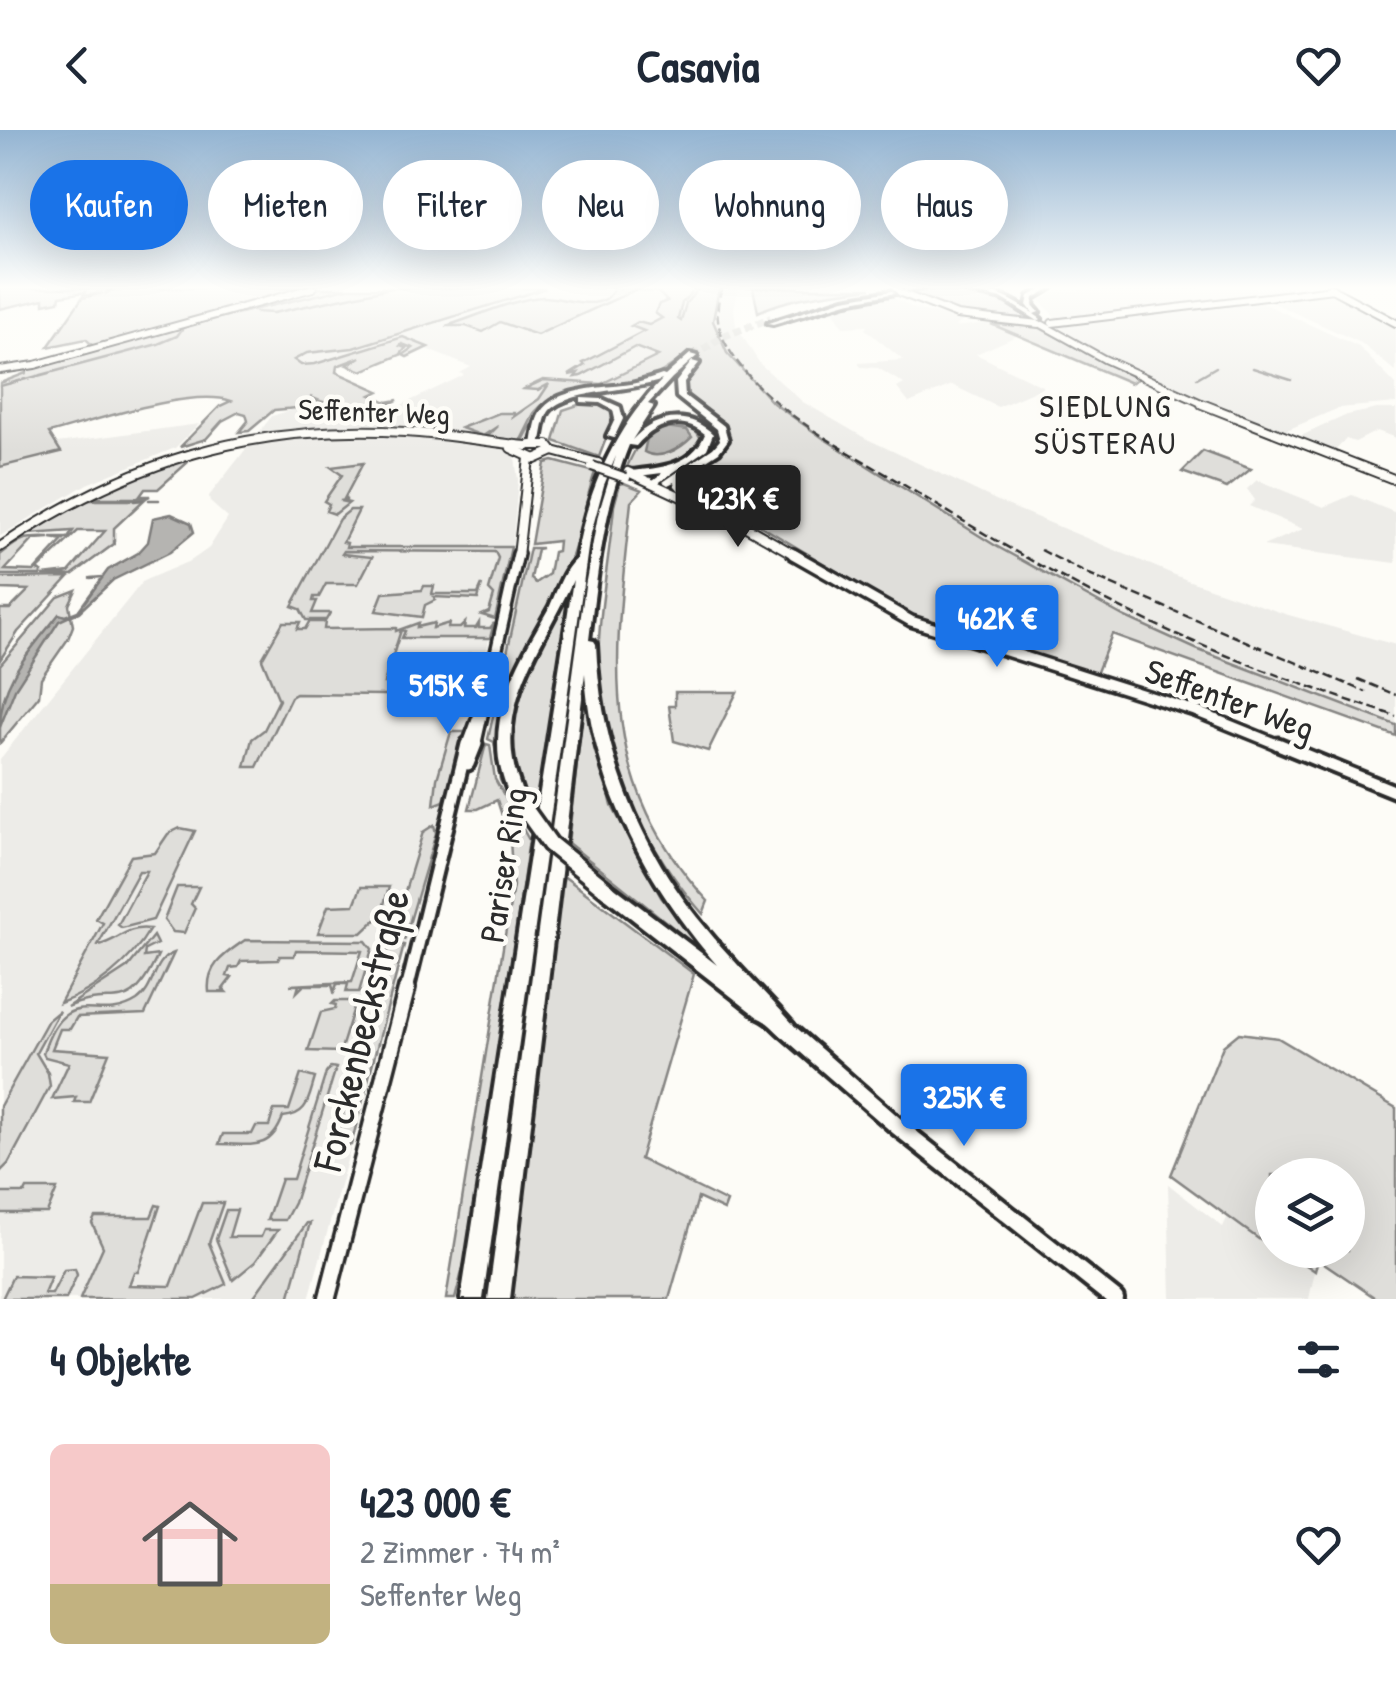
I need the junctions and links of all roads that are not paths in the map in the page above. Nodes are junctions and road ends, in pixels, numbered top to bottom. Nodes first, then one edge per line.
1 (117, 343) edge
2 (1078, 343) edge
3 (694, 360) junction
4 (0, 370) edge
5 (532, 449) junction
6 (548, 455) junction
7 (679, 469) junction
8 (530, 475) junction
9 (628, 475) junction
10 (600, 477) junction
11 (1396, 480) edge
12 (613, 482) junction
13 (655, 486) junction
14 (692, 500) junction
15 (584, 541) junction
16 (771, 543) junction
17 (0, 547) edge
18 (590, 586) junction
19 (1396, 792) edge
20 (787, 1030) junction
21 (326, 1299) edge
22 (472, 1299) edge
23 (499, 1299) edge
24 (1116, 1299) edge

1 - 4 street
2 - 11 street
3 - 5 highway
3 - 7 highway
3 - 10 highway, Pariser Ring
3 - 12 highway, Pariser Ring
5 - 6 street, Seffenter Weg
5 - 6 street
5 - 8 street, Forckenbeckstraße
5 - 10 highway
5 - 17 street, Seffenter Weg
6 - 8 street, Forckenbeckstraße
6 - 9 street, Seffenter Weg, bridge
7 - 9 highway
7 - 12 highway
7 - 13 highway
7 - 14 highway
8 - 21 street, Forckenbeckstraße
9 - 13 street, Seffenter Weg
10 - 15 highway, Pariser Ring
12 - 18 highway, Pariser Ring
13 - 14 street, Seffenter Weg
13 - 16 street, Seffenter Weg
14 - 16 street, Seffenter Weg
15 - 20 highway, bridge
15 - 22 highway, Pariser Ring
16 - 19 street, Seffenter Weg
18 - 20 highway
18 - 23 highway, Pariser Ring
20 - 24 main road

